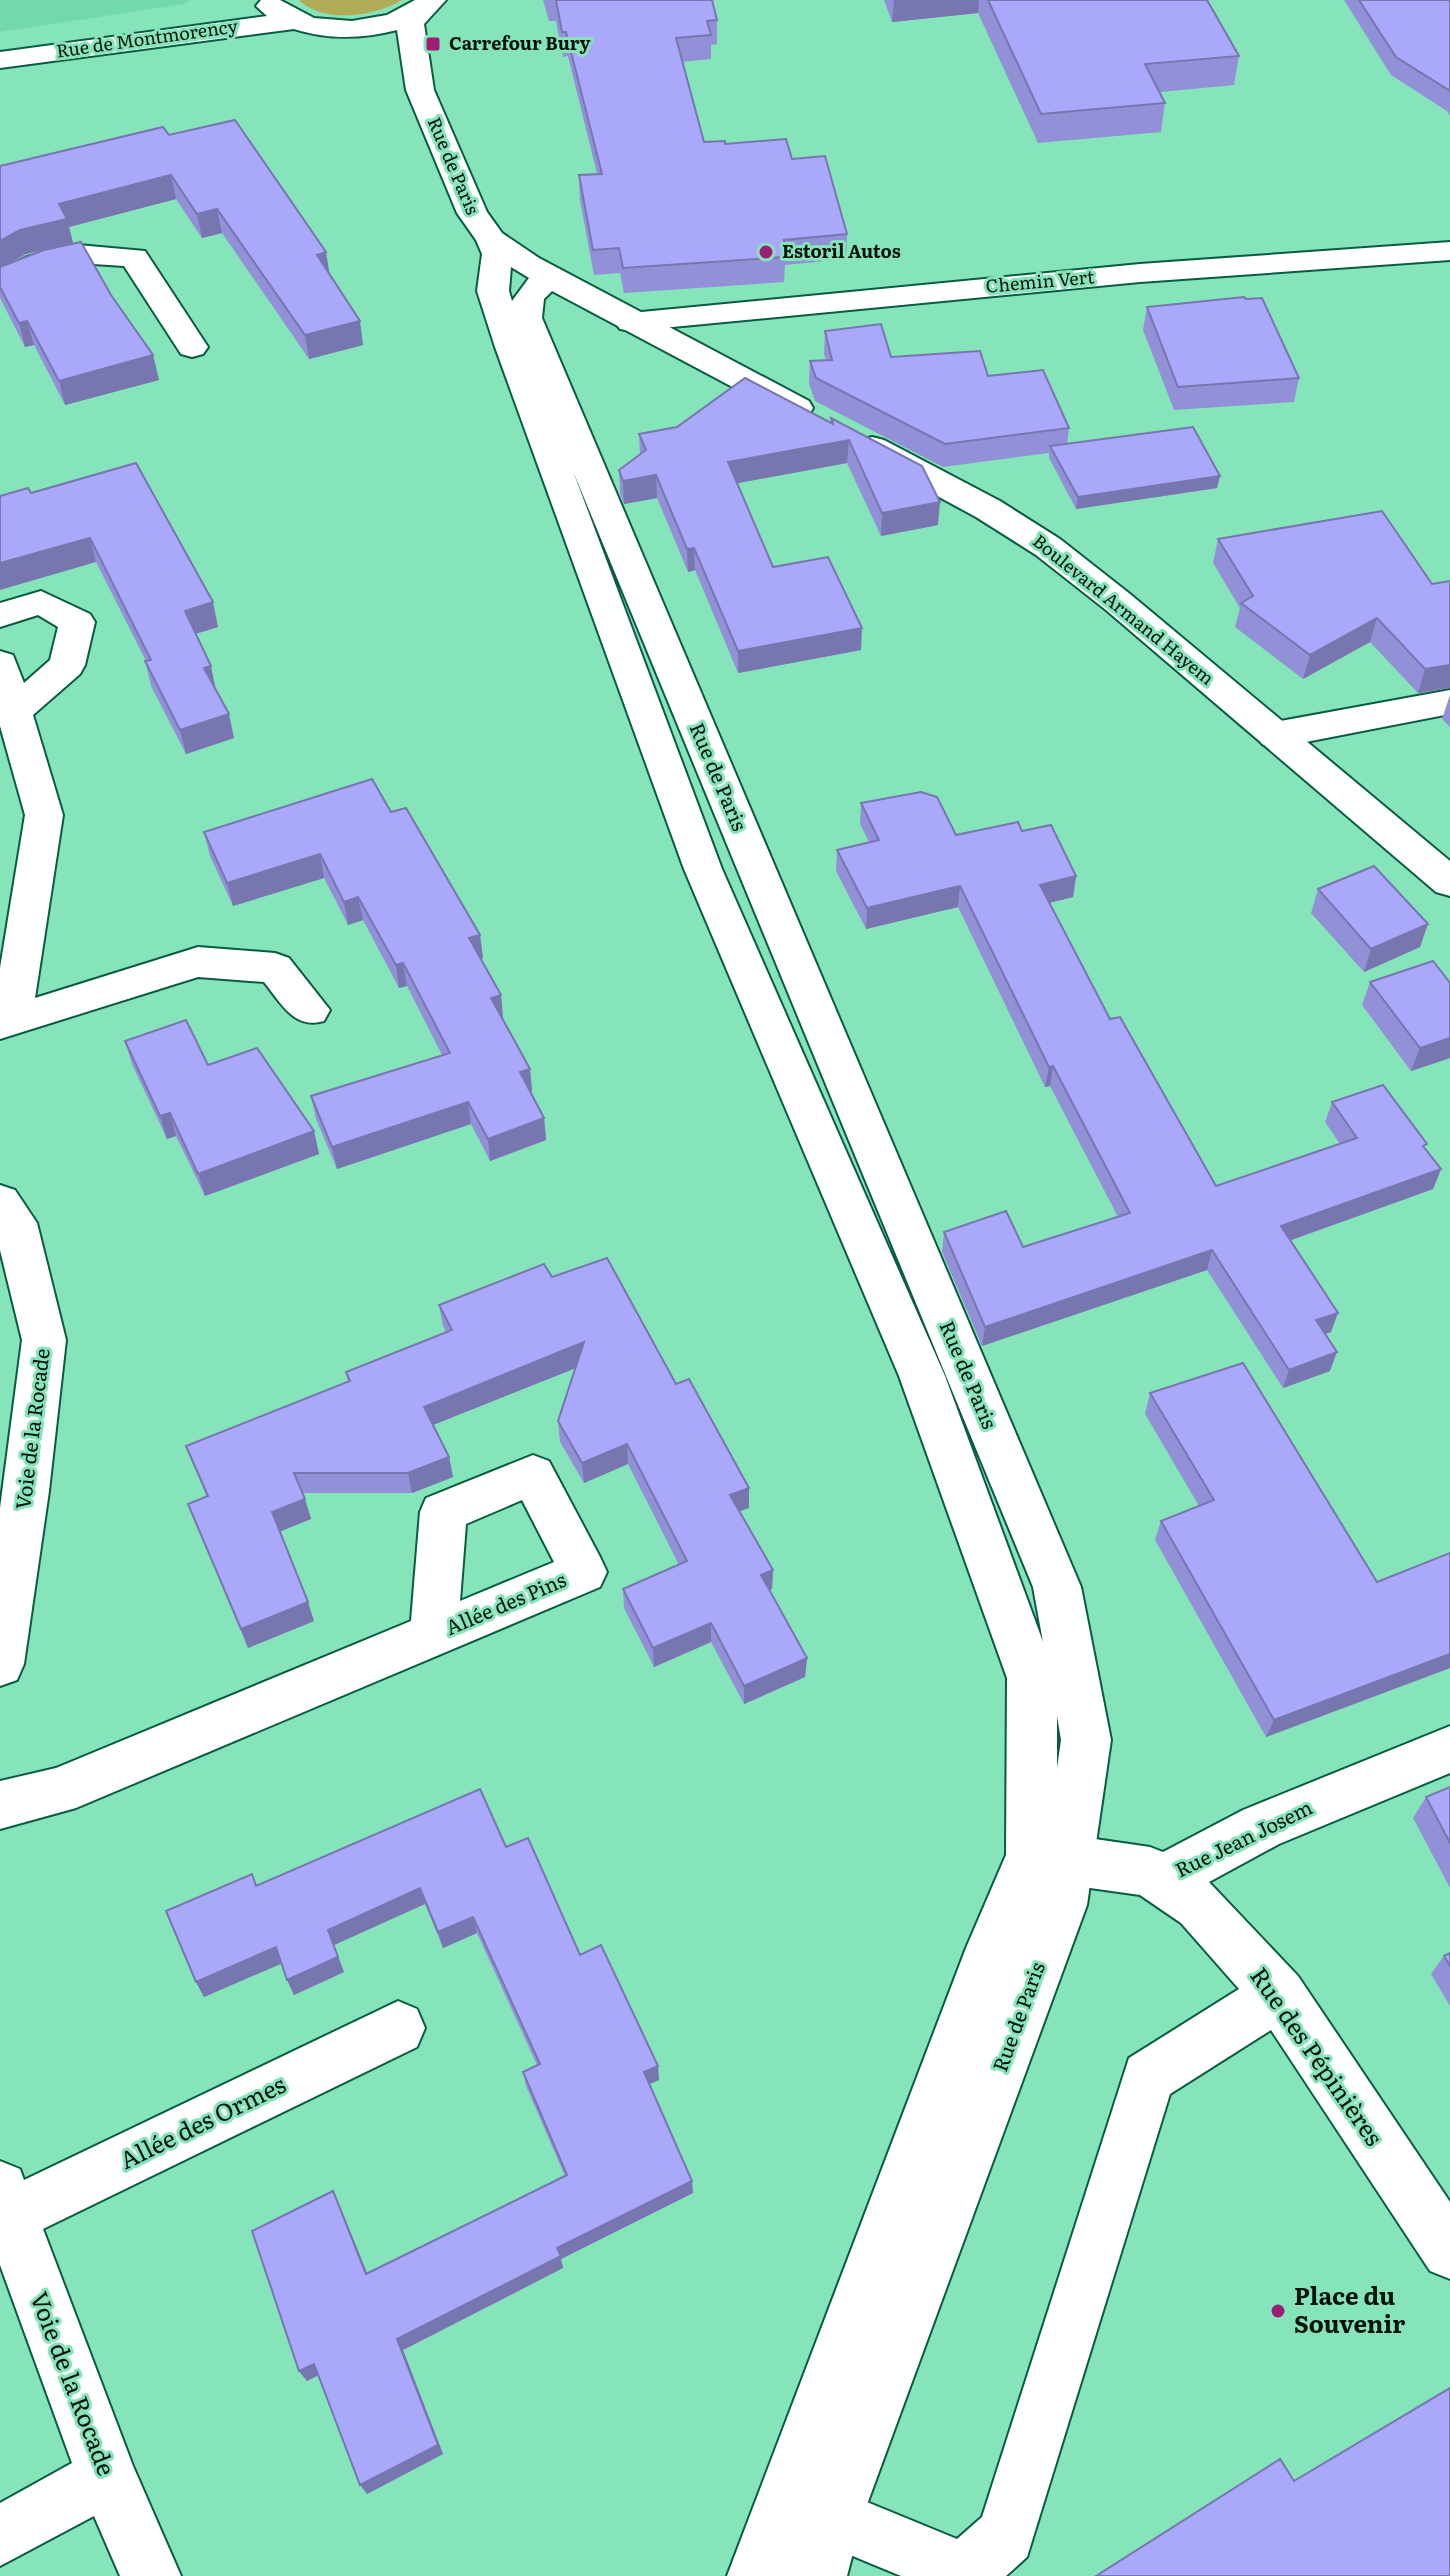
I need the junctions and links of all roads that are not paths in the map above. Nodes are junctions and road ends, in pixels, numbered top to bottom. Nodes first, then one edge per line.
1 (266, 0) edge
2 (232, 3) dead end
3 (428, 4) edge
4 (294, 21) junction
5 (331, 28) junction
6 (0, 45) edge
7 (0, 60) edge
8 (420, 90) junction
9 (491, 239) junction
10 (1450, 251) edge
11 (549, 278) junction
12 (0, 281) edge
13 (631, 322) junction
14 (192, 347) dead end
15 (0, 615) edge
16 (0, 663) edge
17 (1450, 702) edge
18 (15, 711) junction
19 (1275, 735) junction
20 (1450, 882) edge
21 (310, 1010) dead end
22 (6, 1021) edge
23 (0, 1202) edge
24 (434, 1634) dead end
25 (0, 1664) edge
26 (1450, 1749) edge
27 (0, 1805) edge
28 (1051, 1858) junction
29 (1164, 1879) junction
30 (1279, 1995) junction
31 (398, 2028) dead end
32 (4, 2203) edge
33 (1450, 2251) edge
34 (107, 2476) junction
35 (809, 2509) junction
36 (0, 2536) edge
37 (151, 2576) edge
38 (757, 2576) edge
39 (817, 2576) edge

1 - 4 main road
2 - 6 main road
3 - 5 main road
3 - 8 main road, Rue de Paris
4 - 5 main road
4 - 7 main road, Rue de Montmorency
5 - 8 main road, Rue de Paris
8 - 9 main road, Rue de Paris
9 - 11 main road, Rue de Paris
9 - 28 main road, Rue de Paris
10 - 13 main road, Chemin Vert
11 - 13 main road, Boulevard Armand Hayem
11 - 28 main road, Rue de Paris
12 - 14 main road
13 - 19 main road, Boulevard Armand Hayem
15 - 18 main road
16 - 18 main road
17 - 19 main road
18 - 22 main road
19 - 20 main road, Boulevard Armand Hayem
21 - 22 main road
23 - 25 main road, Voie de la Rocade
24 - 27 main road, Allée des Pins
26 - 29 main road, Rue Jean Josem
28 - 29 main road, Rue Jean Josem
28 - 35 main road, Rue de Paris
29 - 30 main road, Rue des Pépinières
30 - 33 main road, Rue des Pépinières
30 - 35 main road
31 - 32 main road, Allée des Ormes
32 - 34 main road, Voie de la Rocade
34 - 36 main road
34 - 37 main road, Voie de la Rocade
35 - 38 main road, Rue de Paris
35 - 39 main road, Rue de Paris

